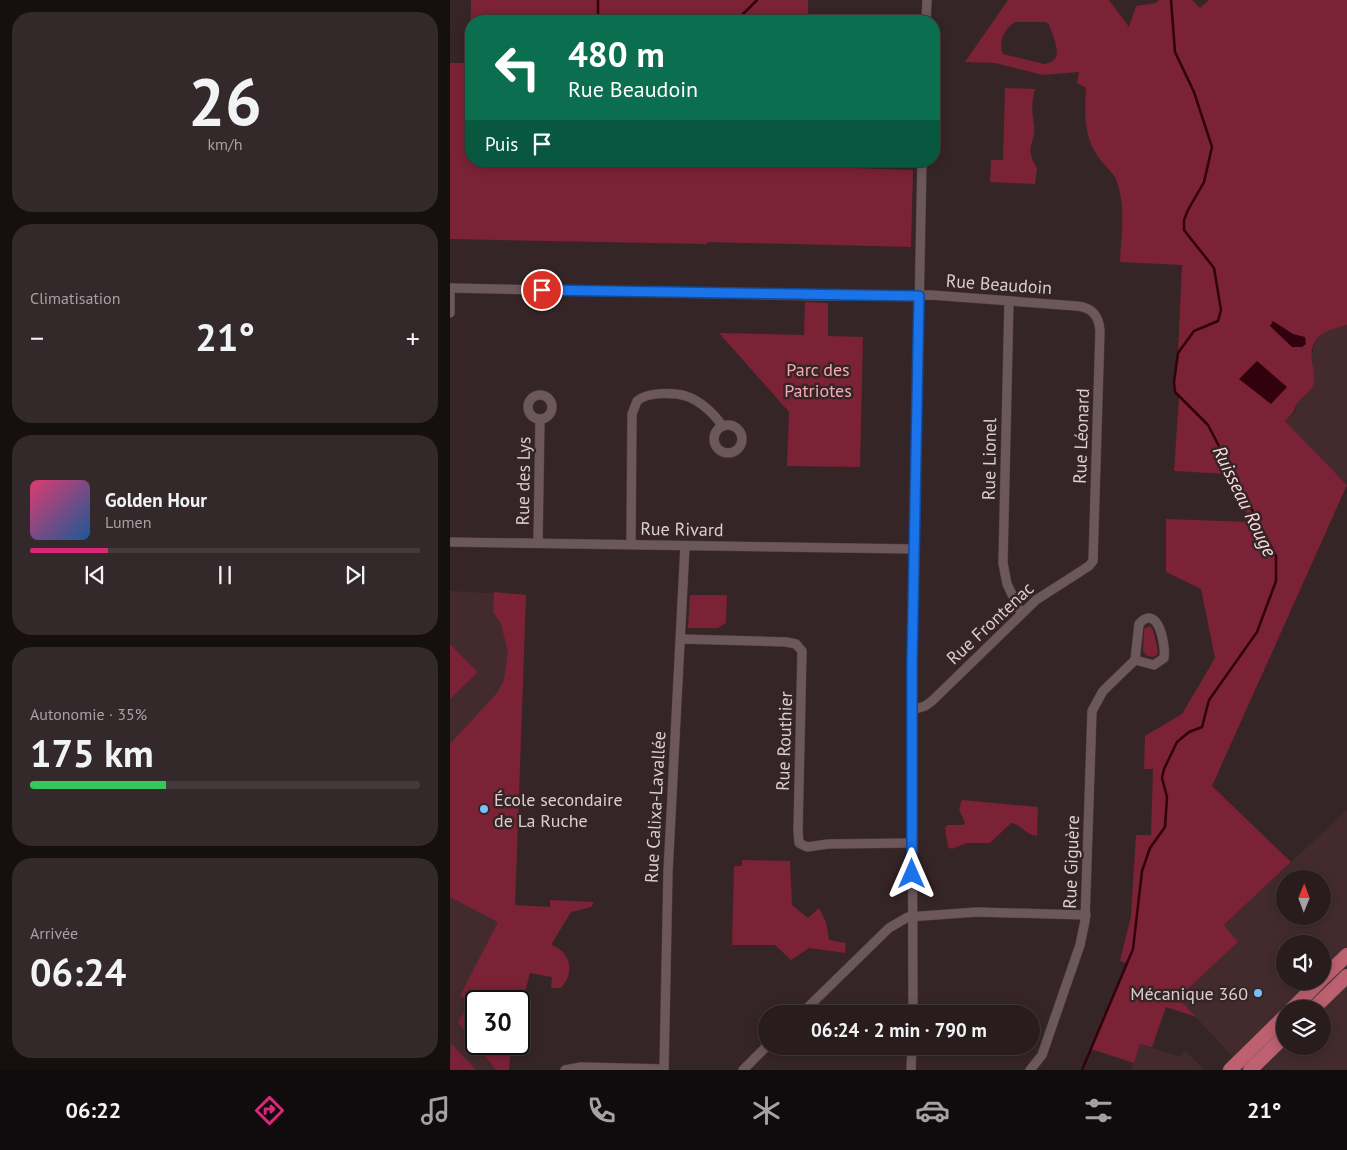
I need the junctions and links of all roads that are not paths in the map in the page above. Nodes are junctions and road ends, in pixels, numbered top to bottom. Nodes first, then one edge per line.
1 (927, 0) edge
2 (926, 15) edge
3 (922, 167) edge
4 (450, 288) edge
5 (919, 296) junction
6 (1009, 301) junction
7 (450, 313) edge
8 (1095, 313) joint
9 (540, 420) dead end
10 (722, 426) dead end
11 (450, 542) edge
12 (538, 543) junction
13 (631, 544) junction
14 (684, 546) junction
15 (914, 549) junction
16 (1092, 562) joint
17 (1021, 613) junction
18 (681, 639) junction
19 (1135, 660) junction
20 (912, 710) junction
21 (912, 843) junction
22 (1086, 916) junction
23 (912, 917) junction
24 (1347, 955) edge
25 (1331, 970) edge
26 (1347, 976) edge
27 (1311, 990) edge
28 (1301, 1000) edge
29 (1322, 1000) edge
30 (810, 1005) edge
31 (912, 1005) edge
32 (1276, 1025) edge
33 (1276, 1045) edge
34 (759, 1055) edge
35 (912, 1055) edge
36 (664, 1069) edge
37 (565, 1070) edge
38 (743, 1070) edge
39 (911, 1070) edge
40 (1030, 1070) edge
41 (1230, 1070) edge
42 (1250, 1070) edge

1 - 2 street
3 - 5 street
4 - 5 street, Rue Beaudoin
4 - 7 street
5 - 6 street, Rue Beaudoin
5 - 15 street
6 - 8 street, Rue Beaudoin
6 - 17 street, Rue Lionel
8 - 16 street, Rue Léonard
9 - 12 street, Rue des Lys
10 - 13 street
11 - 12 street, Rue Rivard
12 - 13 street, Rue Rivard
13 - 14 street, Rue Rivard
14 - 15 street, Rue Rivard
14 - 18 street, Rue Calixa-Lavallée
15 - 20 street
16 - 17 street, Rue Frontenac
17 - 20 street, Rue Frontenac
18 - 21 street, Rue Routhier
18 - 36 street, Rue Calixa-Lavallée
19 - 19 street
19 - 22 street, Rue Giguère
20 - 21 street
21 - 23 street
22 - 23 street
22 - 40 street, Rue Giguère
23 - 30 street
23 - 31 street
24 - 25 main road
26 - 29 main road
27 - 28 main road
32 - 41 main road
33 - 42 main road
34 - 38 street
35 - 39 street
36 - 37 street

